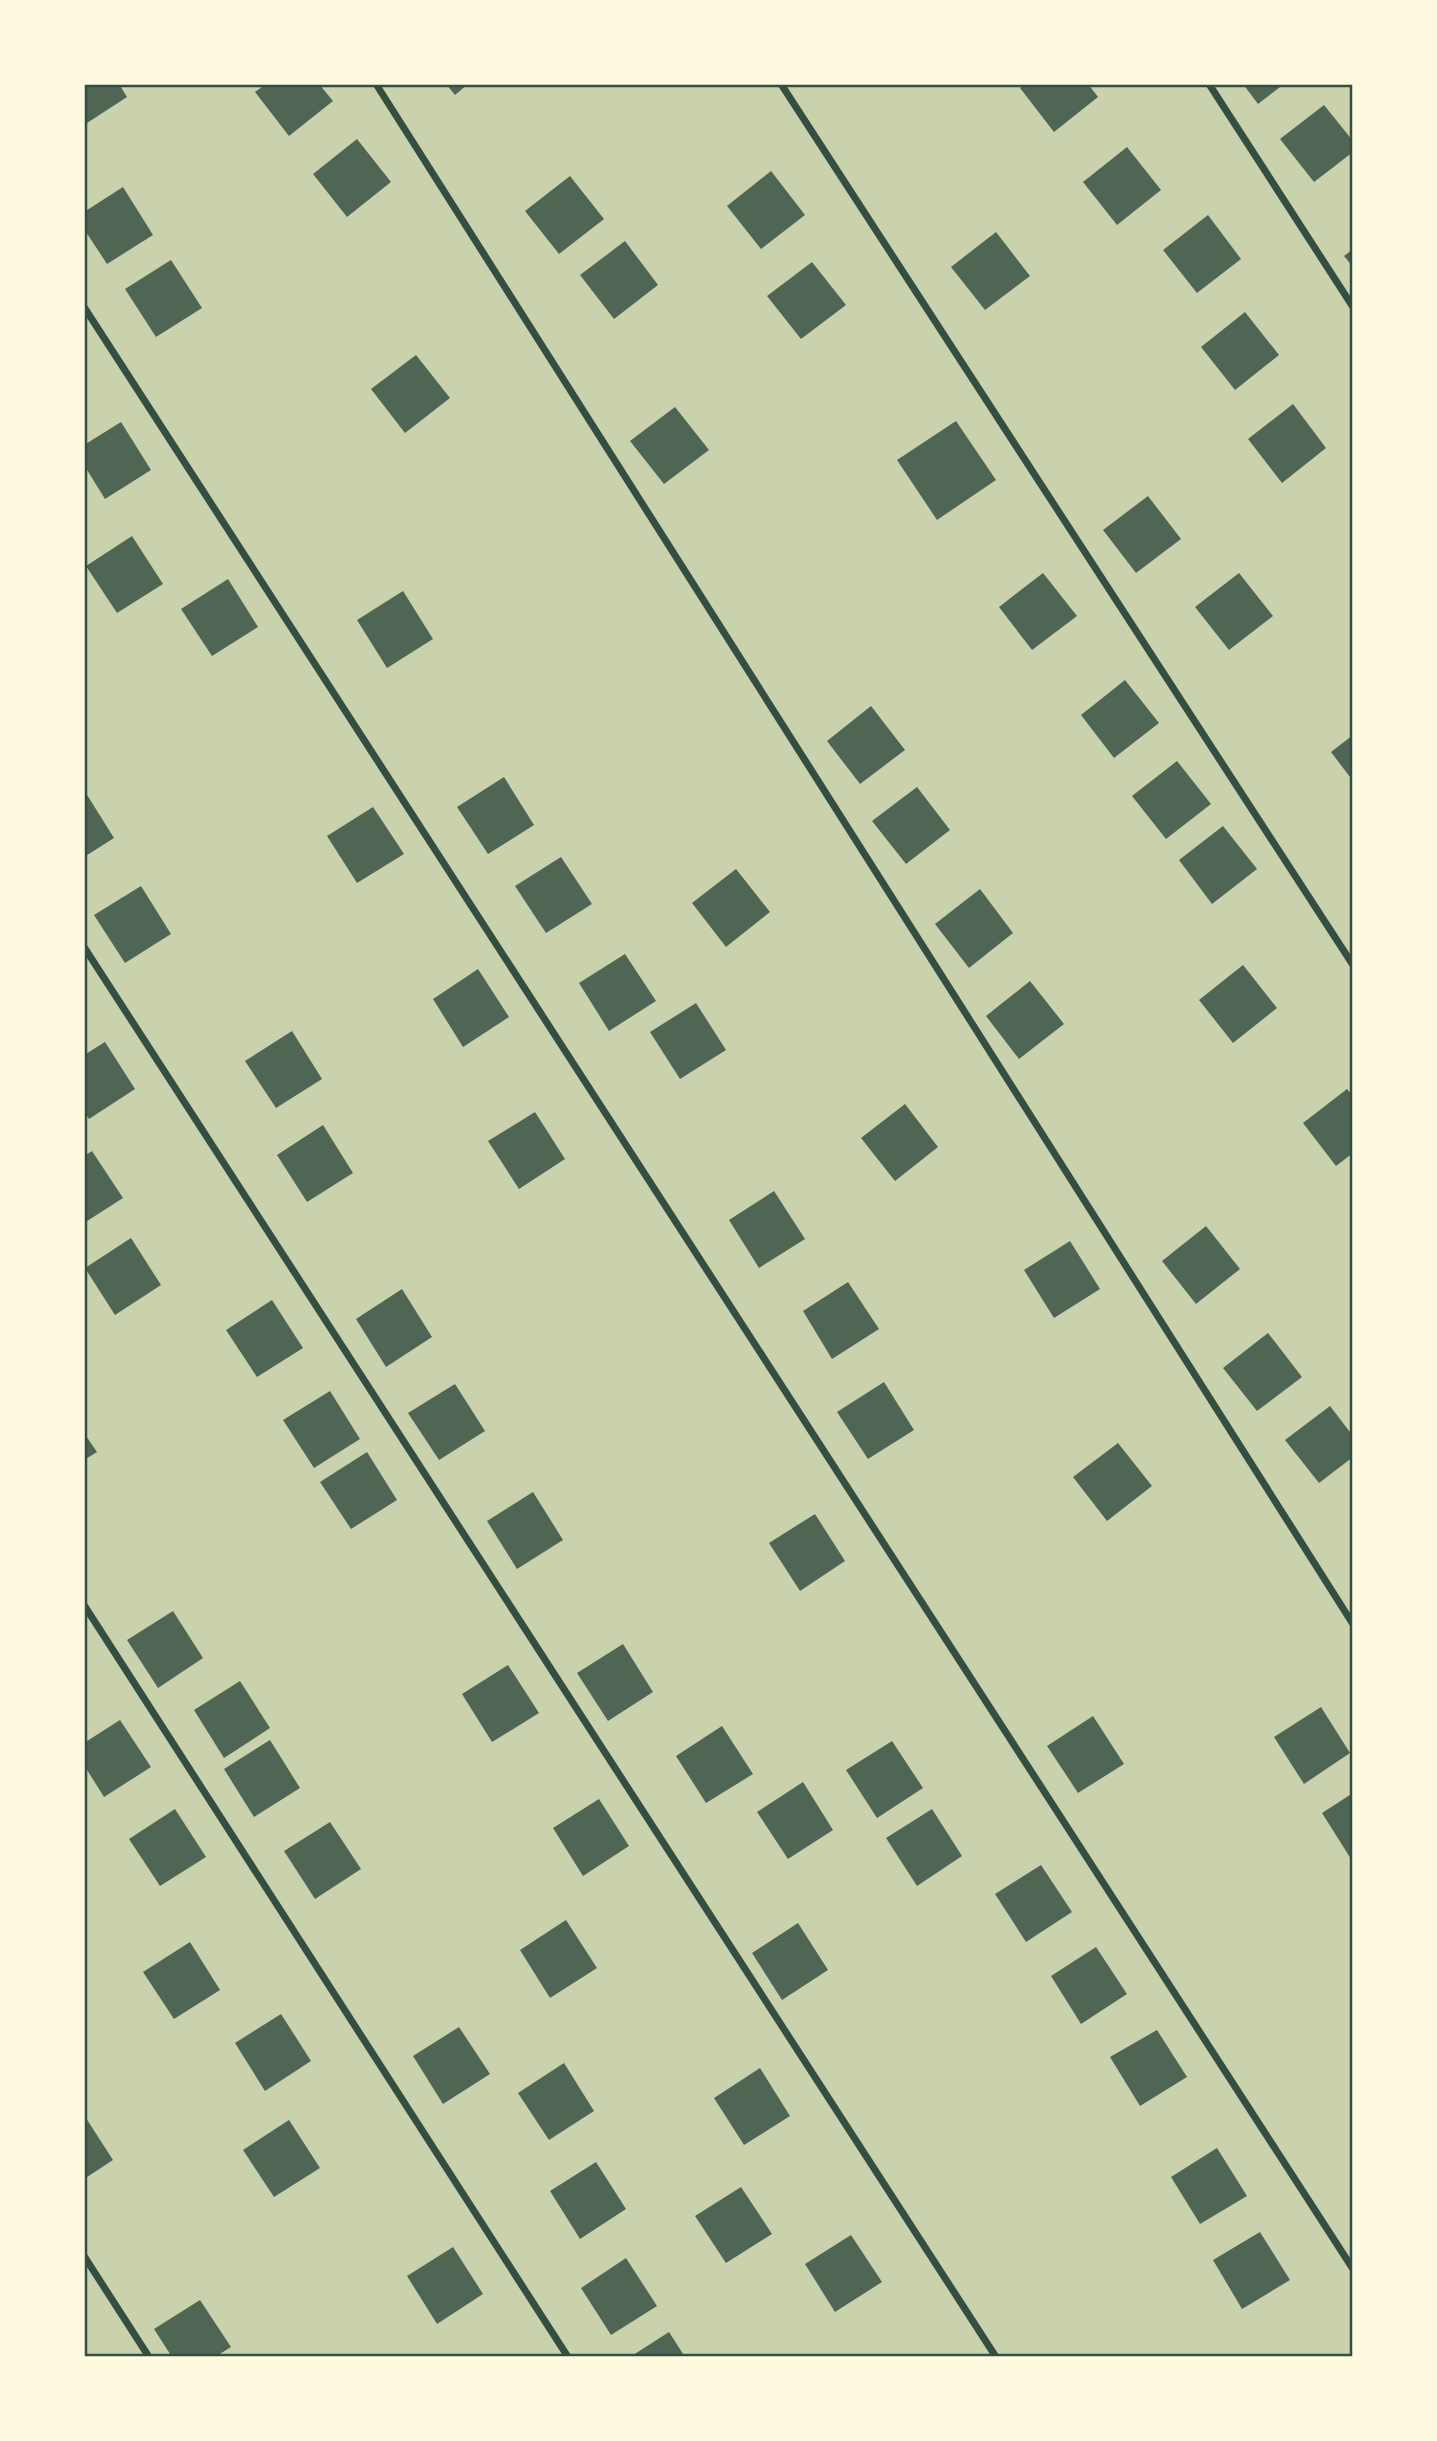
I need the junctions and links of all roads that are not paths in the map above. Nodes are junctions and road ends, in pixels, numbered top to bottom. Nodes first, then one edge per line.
1 (376, 84) edge
2 (781, 84) edge
3 (1209, 84) edge
4 (84, 307) edge
5 (1353, 307) edge
6 (84, 947) edge
7 (1353, 965) edge
8 (84, 1605) edge
9 (1353, 1624) edge
10 (84, 2256) edge
11 (1353, 2269) edge
12 (149, 2357) edge
13 (568, 2357) edge
14 (996, 2357) edge

1 - 9 street
2 - 7 street
3 - 5 street
4 - 11 street
6 - 14 street
8 - 13 street
10 - 12 street

